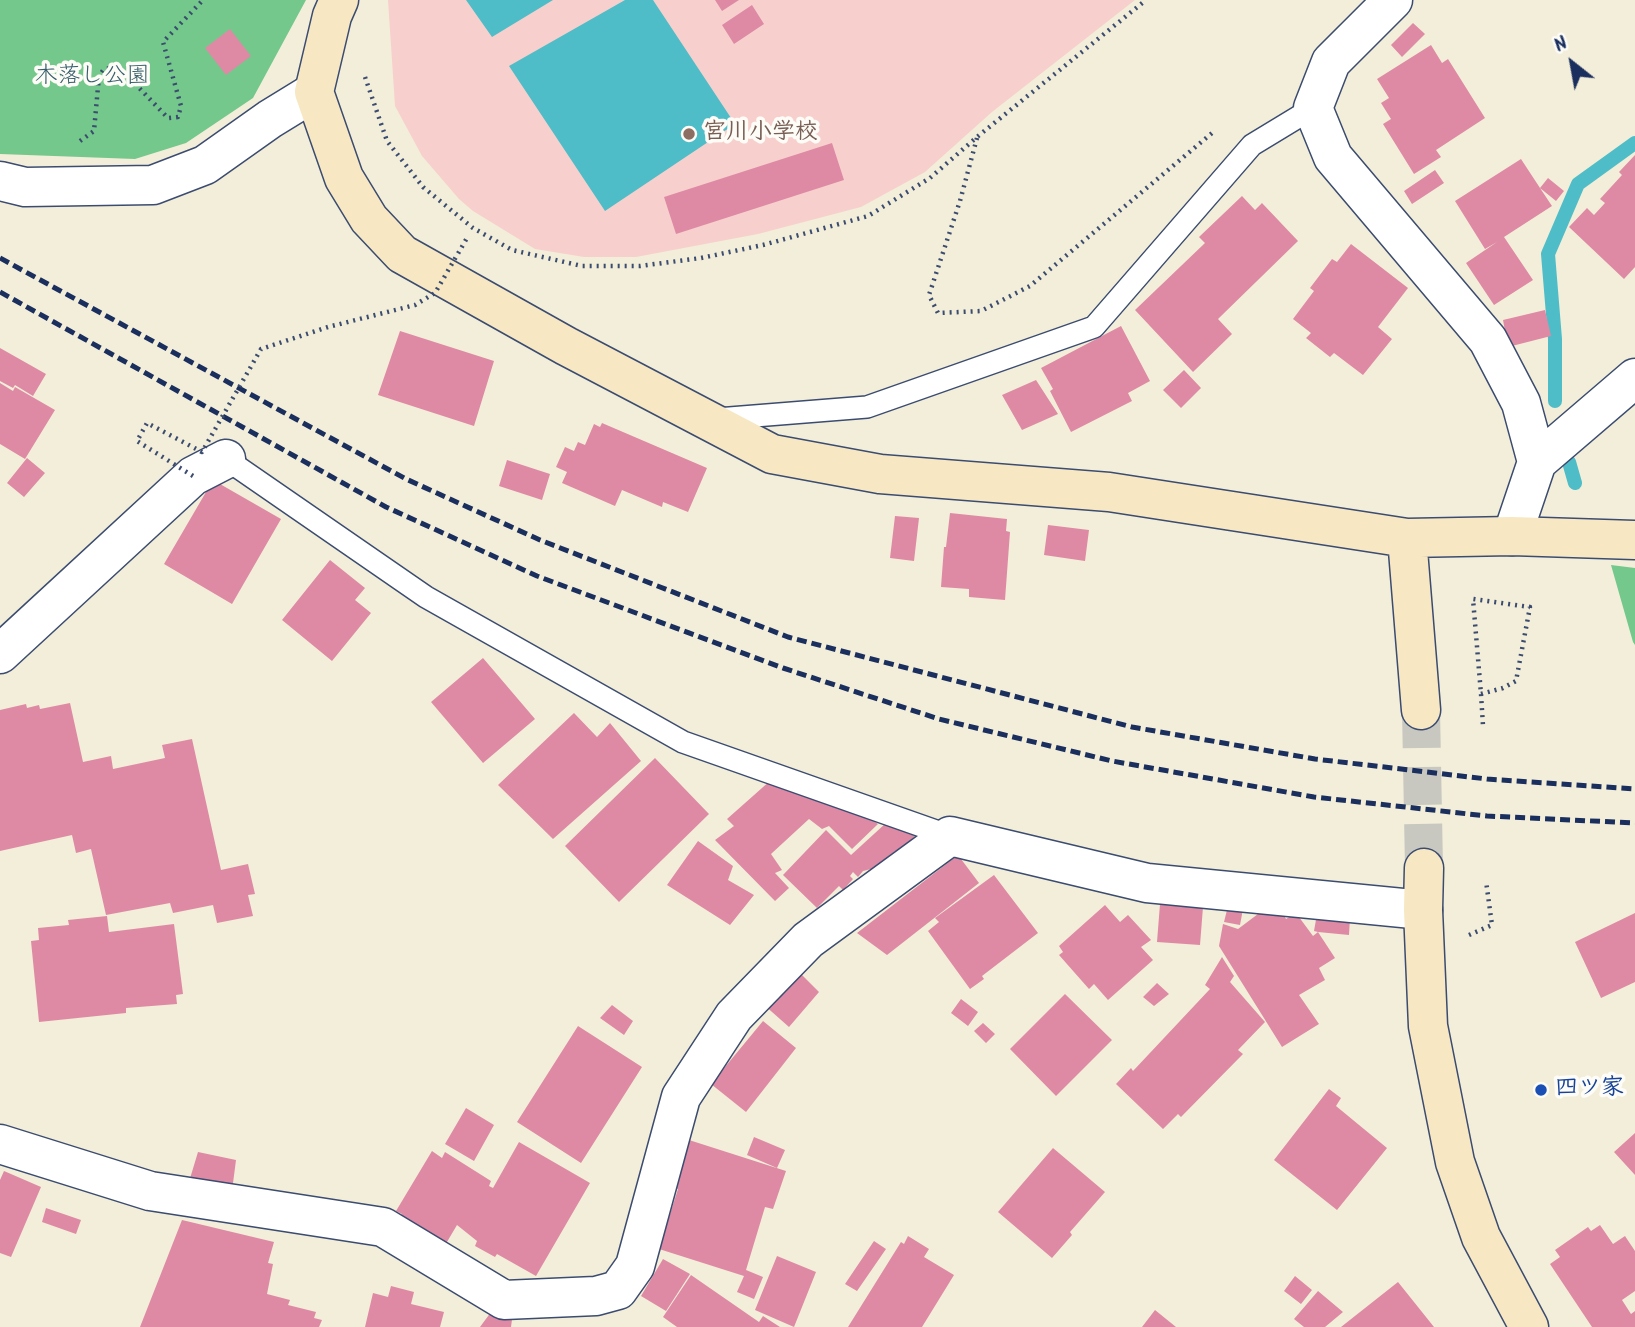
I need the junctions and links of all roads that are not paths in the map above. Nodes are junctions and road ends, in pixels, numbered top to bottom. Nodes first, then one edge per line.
1 (339, 0) edge
2 (1393, 0) edge
3 (314, 92) junction
4 (1313, 108) junction
5 (0, 181) edge
6 (1635, 378) edge
7 (708, 420) junction
8 (226, 459) joint
9 (1537, 462) junction
10 (1512, 536) junction
11 (1407, 538) junction
12 (1635, 540) edge
13 (0, 654) edge
14 (1421, 710) tunnel mouth
15 (950, 836) junction
16 (1424, 868) tunnel mouth
17 (1423, 910) junction
18 (0, 1144) edge
19 (1529, 1327) edge

1 - 3 street
2 - 4 street
3 - 5 street
3 - 7 street
4 - 7 lane
4 - 9 street
6 - 9 street
7 - 11 street
8 - 13 street
8 - 15 lane
9 - 10 street
10 - 11 street
10 - 12 street
11 - 14 street
15 - 17 street
15 - 18 street
16 - 17 street
17 - 19 street

